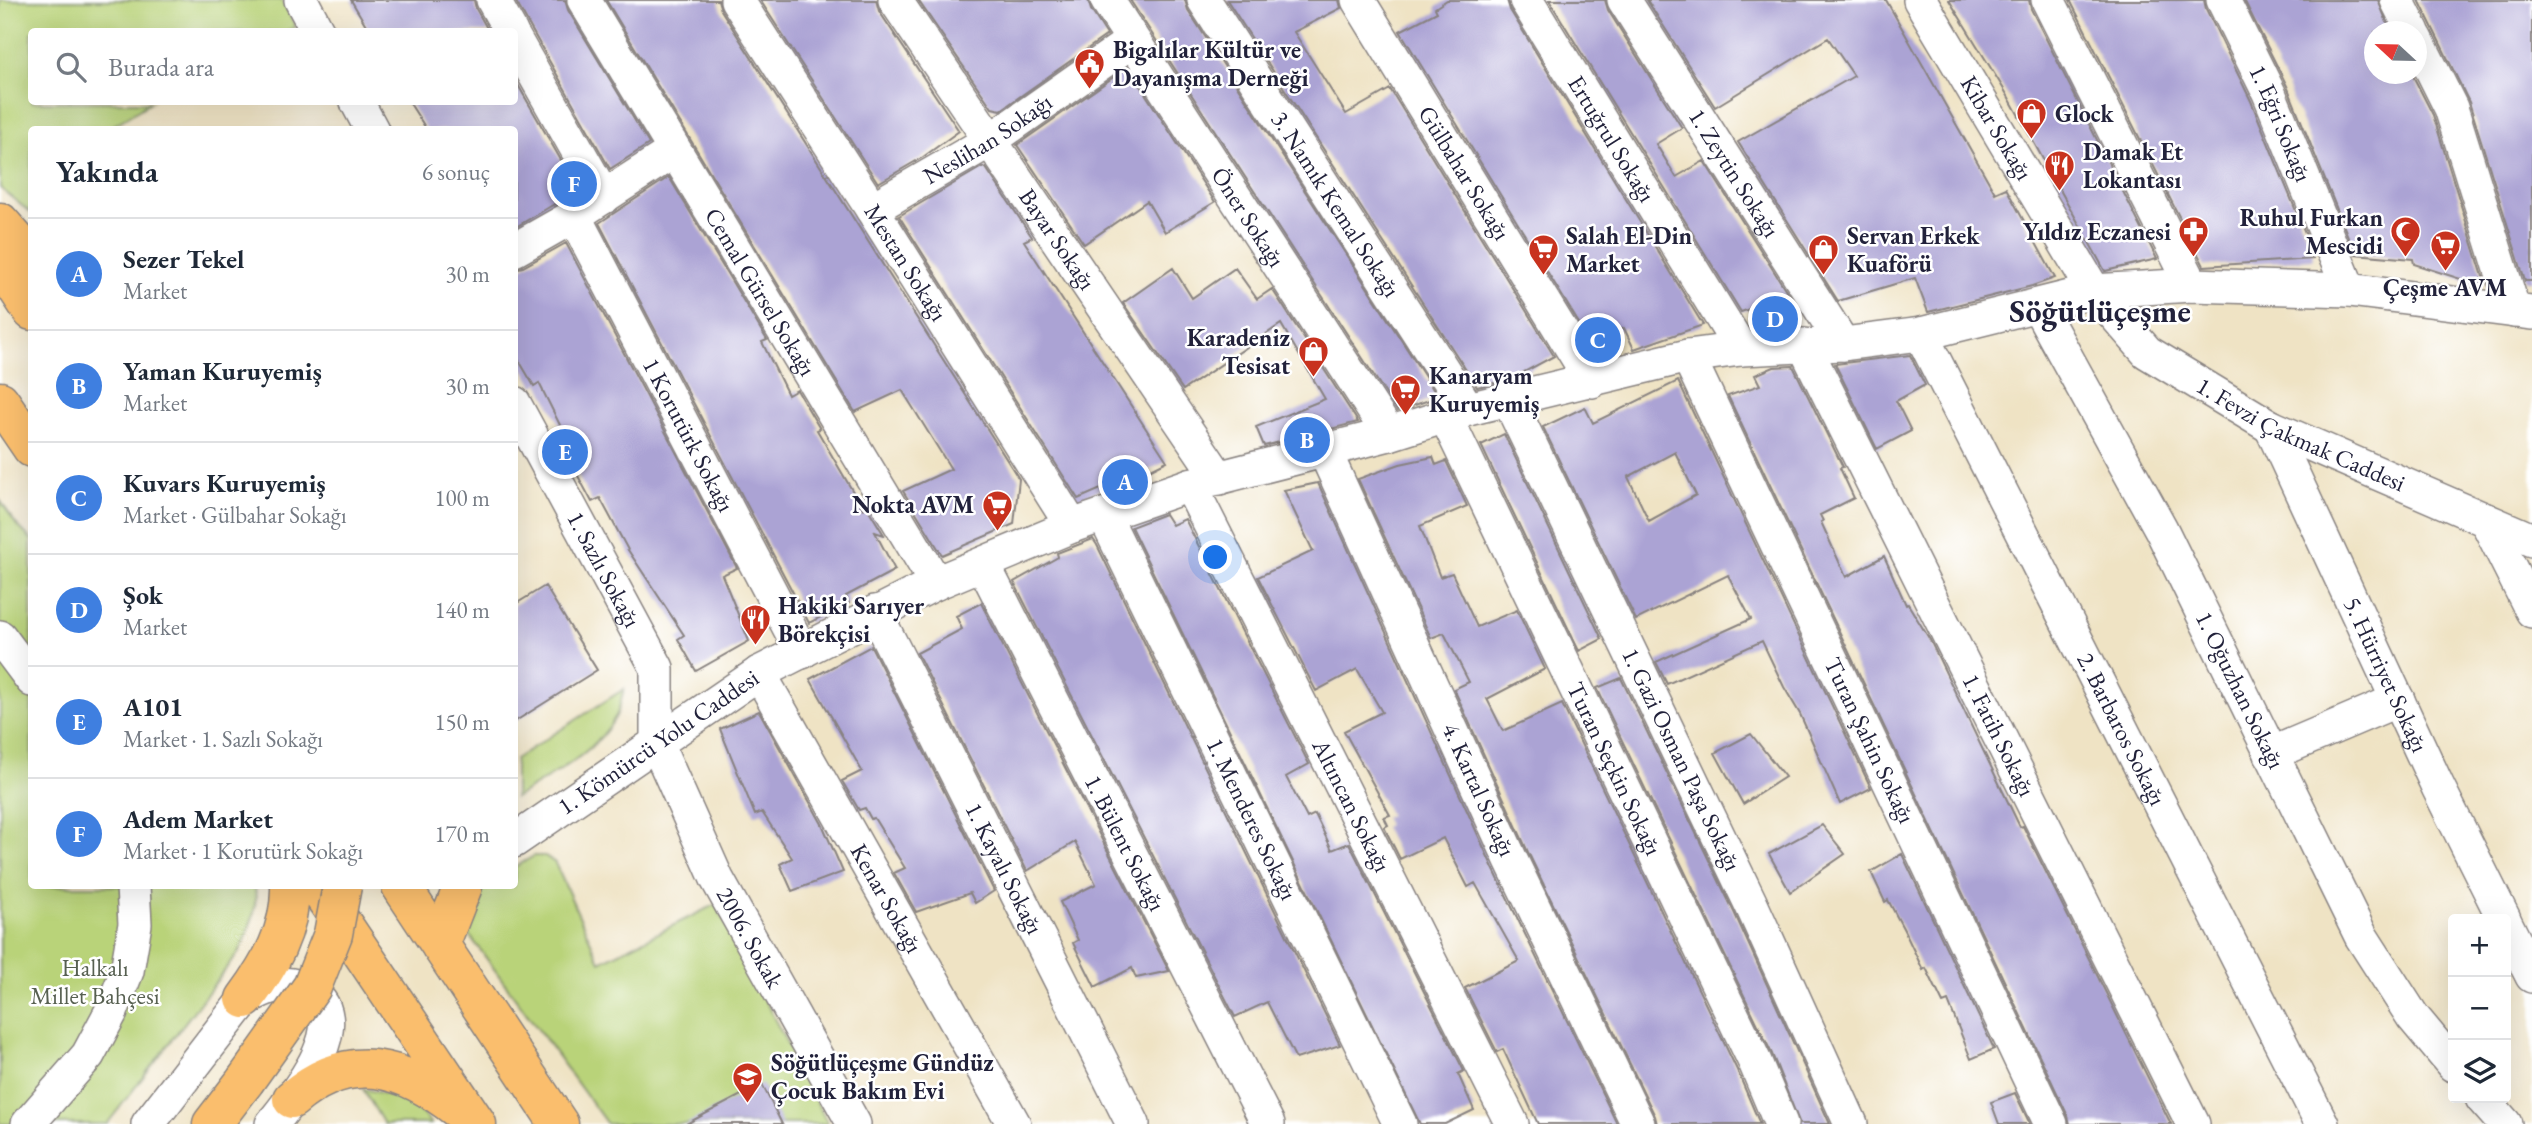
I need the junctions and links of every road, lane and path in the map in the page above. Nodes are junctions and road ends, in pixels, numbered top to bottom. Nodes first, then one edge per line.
1 (301, 0) edge
2 (493, 0) edge
3 (583, 0) edge
4 (737, 0) edge
5 (895, 0) edge
6 (1107, 0) edge
7 (1204, 0) edge
8 (1358, 0) edge
9 (1526, 0) edge
10 (1624, 0) edge
11 (1920, 0) edge
12 (2048, 0) edge
13 (2223, 0) edge
14 (2398, 0) edge
15 (2408, 21) edge
16 (316, 28) edge
17 (509, 28) edge
18 (1132, 41) junction
19 (518, 45) edge
20 (2427, 59) edge
21 (358, 105) edge
22 (370, 126) edge
23 (991, 140) junction
24 (674, 151) junction
25 (604, 197) junction
26 (872, 209) junction
27 (575, 216) junction
28 (0, 222) edge
29 (518, 248) edge
30 (28, 254) edge
31 (0, 262) edge
32 (2192, 285) junction
33 (2349, 290) junction
34 (2094, 291) junction
35 (28, 305) edge
36 (2038, 306) junction
37 (2523, 312) edge
38 (1921, 334) junction
39 (1843, 344) junction
40 (1804, 345) junction
41 (1741, 349) junction
42 (1688, 356) junction
43 (1592, 381) junction
44 (1508, 398) junction
45 (0, 401) edge
46 (518, 410) edge
47 (1456, 412) junction
48 (2271, 427) junction
49 (1389, 434) junction
50 (28, 442) edge
51 (1325, 452) junction
52 (1204, 482) junction
53 (1104, 515) junction
54 (2486, 520) junction
55 (1072, 526) junction
56 (2532, 540) edge
57 (983, 564) junction
58 (936, 583) junction
59 (2532, 611) edge
60 (875, 612) junction
61 (0, 637) edge
62 (802, 652) junction
63 (759, 673) junction
64 (28, 675) edge
65 (2398, 700) junction
66 (657, 744) junction
67 (2271, 754) junction
68 (518, 838) edge
69 (133, 889) edge
70 (290, 889) edge
71 (319, 889) edge
72 (341, 889) edge
73 (403, 889) edge
74 (462, 889) edge
75 (2502, 914) edge
76 (2511, 933) edge
77 (440, 945) junction
78 (2532, 976) edge
79 (245, 999) junction
80 (2448, 1059) edge
81 (2486, 1103) edge
82 (282, 1112) edge
83 (28, 1124) edge
84 (148, 1124) edge
85 (212, 1124) edge
86 (476, 1124) edge
87 (559, 1124) edge
88 (855, 1124) edge
89 (1014, 1124) edge
90 (1133, 1124) edge
91 (1268, 1124) edge
92 (1400, 1124) edge
93 (1513, 1124) edge
94 (1638, 1124) edge
95 (1780, 1124) edge
96 (1851, 1124) edge
97 (2051, 1124) edge
98 (2193, 1124) edge
99 (2322, 1124) edge
100 (2505, 1124) edge

1 - 16 street
2 - 17 street
3 - 24 street, Cemal Gürsel Sokağı
4 - 26 street, Mestan Sokağı
5 - 23 street, Bayar Sokağı
6 - 18 street, Öner Sokağı
7 - 47 street, 3. Namık Kemal Sokağı
8 - 43 street, Gülbahar Sokağı
9 - 41 street, Ertuğrul Sokağı
10 - 39 street, 1. Zeytin Sokağı
11 - 34 street, Kibar Sokağı
12 - 32 street
13 - 33 street, 1. Eğri Sokağı
14 - 15 street
18 - 23 street, Neslihan Sokağı
18 - 49 street, Öner Sokağı
19 - 25 street
20 - 37 street
21 - 22 street
23 - 26 street, Neslihan Sokağı
23 - 52 street, Bayar Sokağı
24 - 25 street
24 - 58 street, Cemal Gürsel Sokağı
25 - 27 street
26 - 55 street, Mestan Sokağı
27 - 29 street
27 - 62 street, 1 Korutürk Sokağı
28 - 30 main road
31 - 35 main road
32 - 33 street, 1. Kömürcü Yolu Caddesi
32 - 34 street, 1. Kömürcü Yolu Caddesi
33 - 37 street, 1. Kömürcü Yolu Caddesi
34 - 36 street, 1. Kömürcü Yolu Caddesi
34 - 48 street, 1. Fevzi Çakmak Caddesi
36 - 38 street, 1. Kömürcü Yolu Caddesi
36 - 67 street, 1. Oğuzhan Sokağı
38 - 39 street, 1. Kömürcü Yolu Caddesi
38 - 99 street, 2. Barbaros Sokağı
39 - 40 street, 1. Kömürcü Yolu Caddesi
40 - 41 street, 1. Kömürcü Yolu Caddesi
40 - 98 street, 1. Fatih Sokağı
41 - 42 street, 1. Kömürcü Yolu Caddesi
42 - 43 street, 1. Kömürcü Yolu Caddesi
42 - 97 street, Turan Şahin Sokağı
43 - 44 street, 1. Kömürcü Yolu Caddesi
44 - 47 street, 1. Kömürcü Yolu Caddesi
44 - 96 street, 1. Gazi Osman Paşa Sokağı
45 - 50 main road
46 - 66 street, 1. Sazlı Sokağı
47 - 49 street, 1. Kömürcü Yolu Caddesi
47 - 95 street, Turan Seçkin Sokağı
48 - 54 street, 1. Fevzi Çakmak Caddesi
48 - 65 street, 5. Hürriyet Sokağı
49 - 51 street, 1. Kömürcü Yolu Caddesi
51 - 52 street, 1. Kömürcü Yolu Caddesi
51 - 94 street, 4. Kartal Sokağı
52 - 53 street, 1. Kömürcü Yolu Caddesi
52 - 93 street, Altıncan Sokağı
53 - 55 street, 1. Kömürcü Yolu Caddesi
53 - 92 street, 1. Menderes Sokağı
54 - 56 street, 1. Fevzi Çakmak Caddesi
54 - 59 street
55 - 57 street, 1. Kömürcü Yolu Caddesi
57 - 58 street, 1. Kömürcü Yolu Caddesi
57 - 91 street, 1. Bülent Sokağı
58 - 60 street, 1. Kömürcü Yolu Caddesi
60 - 62 street, 1. Kömürcü Yolu Caddesi
60 - 90 street, 1. Kayalı Sokağı
61 - 64 street
62 - 63 street, 1. Kömürcü Yolu Caddesi
63 - 66 street, 1. Kömürcü Yolu Caddesi
63 - 89 street, Kenar Sokağı
65 - 67 street
65 - 75 street, 5. Hürriyet Sokağı
66 - 68 street, 1. Kömürcü Yolu Caddesi
66 - 88 street, 2006. Sokak
67 - 80 street, 1. Oğuzhan Sokağı
69 - 83 street
70 - 79 main road
71 - 86 main road
72 - 85 main road, bridge
73 - 77 main road
74 - 77 main road
76 - 78 street, 5. Hürriyet Sokağı
77 - 87 main road
79 - 82 street
79 - 84 street
81 - 100 street
82 - 86 main road

